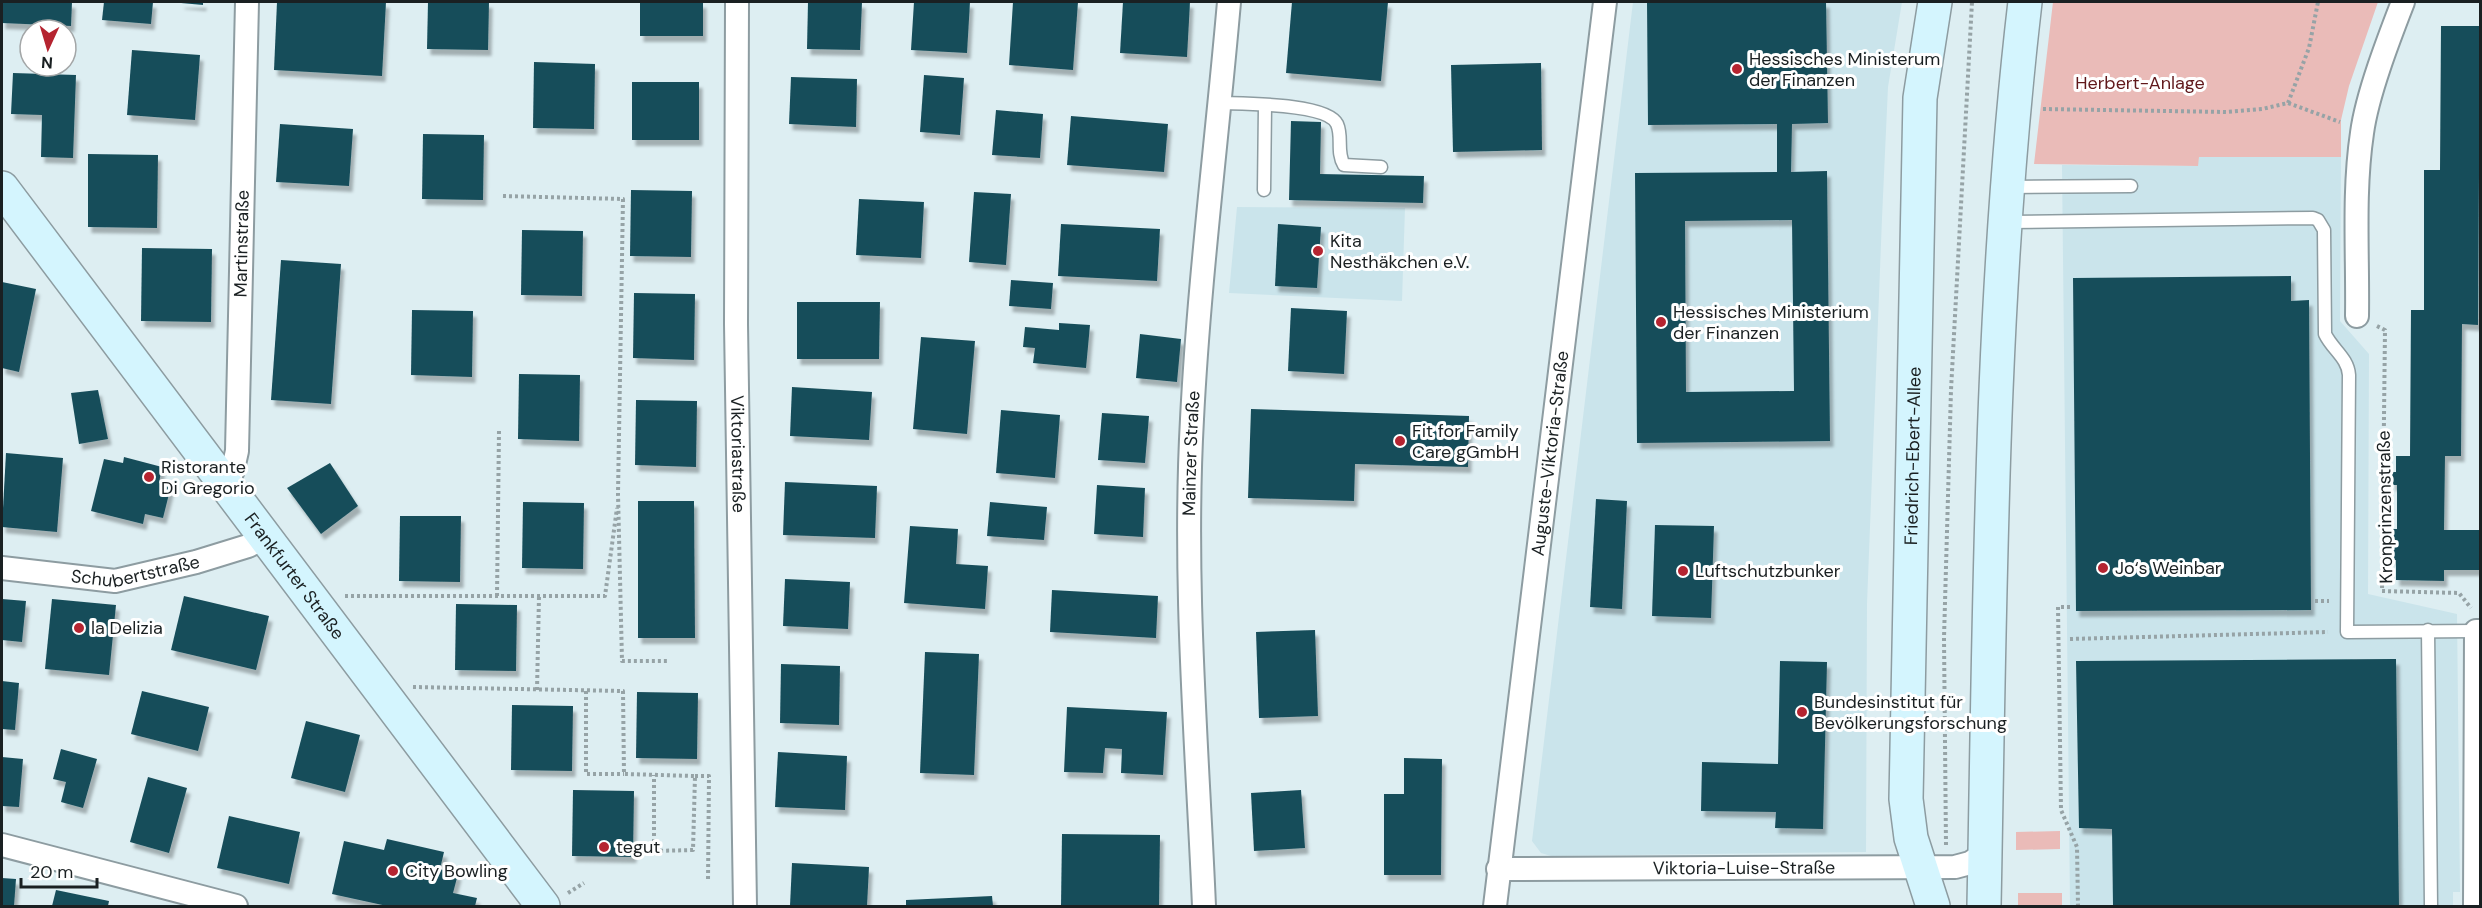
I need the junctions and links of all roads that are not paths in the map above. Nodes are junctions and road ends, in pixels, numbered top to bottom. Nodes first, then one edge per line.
1 (247, 2) edge
2 (736, 2) edge
3 (1229, 2) edge
4 (1605, 2) edge
5 (1935, 2) edge
6 (2025, 2) edge
7 (2403, 2) edge
8 (1220, 103) junction
9 (1265, 106) junction
10 (1381, 167) dead end
11 (2131, 186) dead end
12 (2008, 187) junction
13 (2, 188) edge
14 (1264, 190) dead end
15 (2006, 222) junction
16 (2357, 316) dead end
17 (223, 482) junction
18 (265, 538) junction
19 (2, 568) edge
20 (2428, 630) junction
21 (2478, 631) edge
22 (2, 845) edge
23 (1985, 853) junction
24 (1933, 867) junction
25 (1498, 869) junction
26 (554, 901) edge
27 (236, 906) edge
28 (745, 906) edge
29 (1204, 906) edge
30 (1495, 906) edge
31 (1932, 906) edge
32 (1984, 906) edge
33 (2431, 906) edge
34 (2475, 906) edge

1 - 17 street, Martinstraße
2 - 28 street, Viktoriastraße
3 - 8 street, Mainzer Straße
4 - 25 street, Auguste-Viktoria-Straße
5 - 24 street, Friedrich-Ebert-Allee
6 - 12 street
7 - 16 street
8 - 9 lane
8 - 29 street, Mainzer Straße
9 - 10 lane
9 - 14 lane
11 - 12 lane
12 - 15 street
13 - 17 street, Frankfurter Straße
15 - 20 lane
15 - 23 street
17 - 18 street, Frankfurter Straße
18 - 19 street, Schubertstraße
18 - 26 street, Frankfurter Straße
20 - 21 lane
20 - 33 lane
21 - 34 street
22 - 27 street
23 - 24 street, Viktoria-Luise-Straße
23 - 32 street
24 - 25 street, Viktoria-Luise-Straße
24 - 31 street, Friedrich-Ebert-Allee
25 - 30 street, Auguste-Viktoria-Straße

